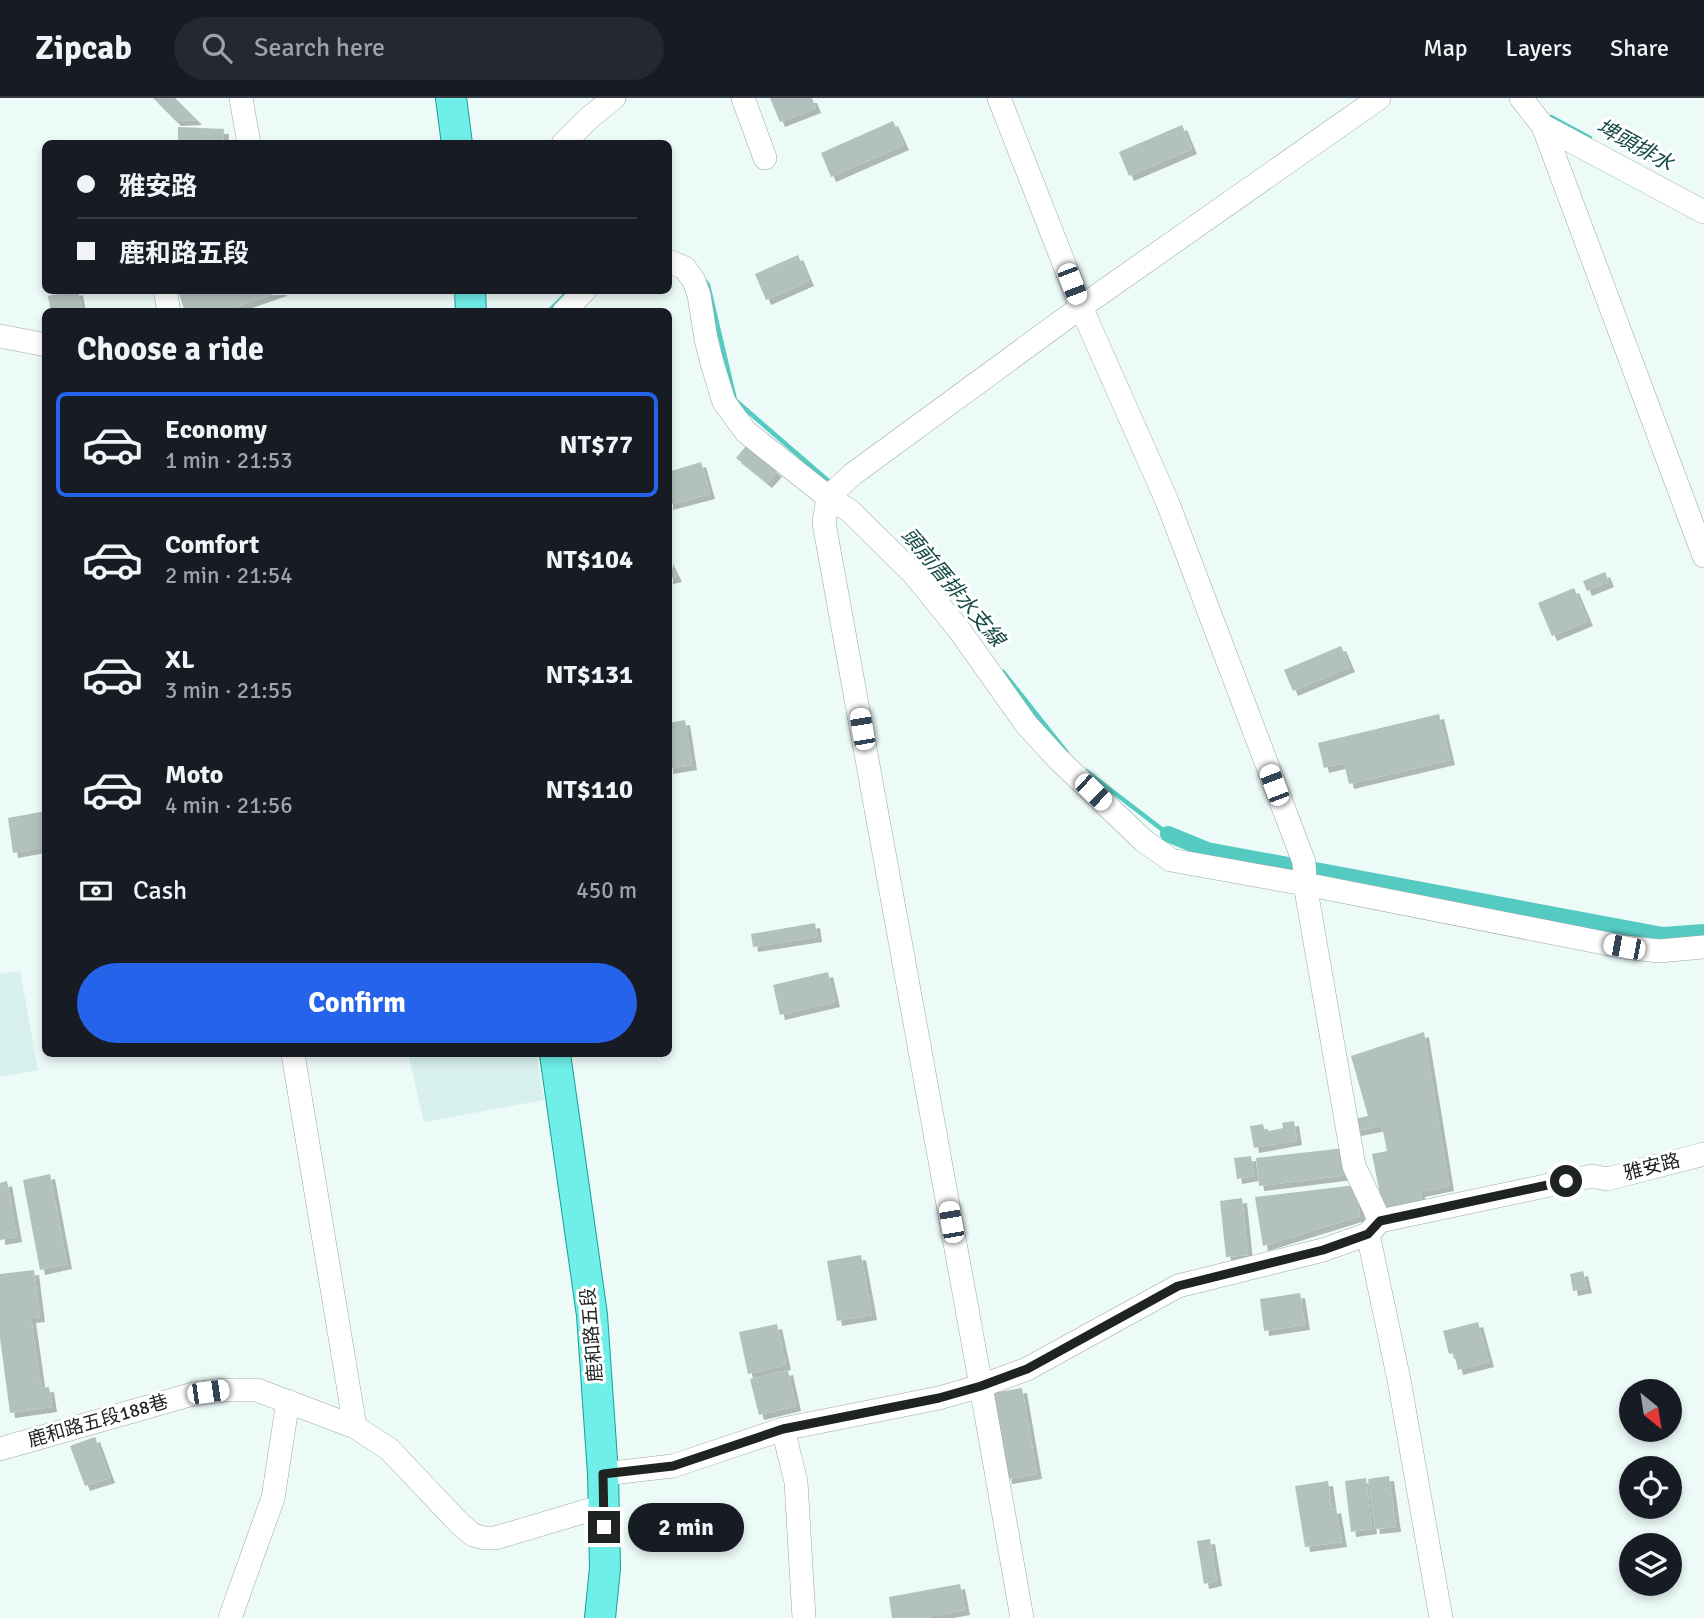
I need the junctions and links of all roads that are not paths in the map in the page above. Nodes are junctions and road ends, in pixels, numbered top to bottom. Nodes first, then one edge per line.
1 (241, 98) edge
2 (451, 98) edge
3 (614, 98) edge
4 (743, 98) edge
5 (999, 98) edge
6 (1379, 98) edge
7 (1521, 98) edge
8 (1544, 126) junction
9 (248, 140) edge
10 (456, 140) edge
11 (568, 140) edge
12 (765, 158) dead end
13 (1704, 212) edge
14 (672, 263) edge
15 (581, 294) edge
16 (1081, 307) junction
17 (568, 308) edge
18 (0, 336) edge
19 (42, 344) edge
20 (828, 497) junction
21 (1704, 556) edge
22 (1305, 884) junction
23 (1703, 950) edge
24 (293, 1057) edge
25 (555, 1057) edge
26 (1704, 1154) edge
27 (1374, 1228) junction
28 (981, 1386) junction
29 (288, 1401) junction
30 (355, 1427) junction
31 (783, 1429) junction
32 (0, 1449) edge
33 (603, 1474) junction
34 (603, 1506) junction
35 (230, 1618) edge
36 (600, 1618) edge
37 (804, 1618) edge
38 (1021, 1618) edge
39 (1441, 1618) edge

1 - 9 street
2 - 10 main road
3 - 11 street
4 - 12 street
5 - 16 street
6 - 16 street
7 - 8 street
8 - 13 street
8 - 21 street
14 - 20 street
15 - 17 street
16 - 20 street
16 - 22 street
18 - 19 street
20 - 22 street
20 - 28 street
22 - 23 street
22 - 27 street
24 - 30 street
25 - 33 main road, 鹿和路五段
26 - 27 street, 雅安路
27 - 28 street, 雅安路
27 - 39 street
28 - 31 street, 雅安路
28 - 38 street
29 - 30 street, 鹿和路五段188巷
29 - 32 street, 鹿和路五段188巷
29 - 35 street
30 - 34 street, 鹿和路五段188巷
31 - 33 street, 雅安路
31 - 37 street
33 - 34 main road, 鹿和路五段
34 - 36 main road, 鹿和路五段

